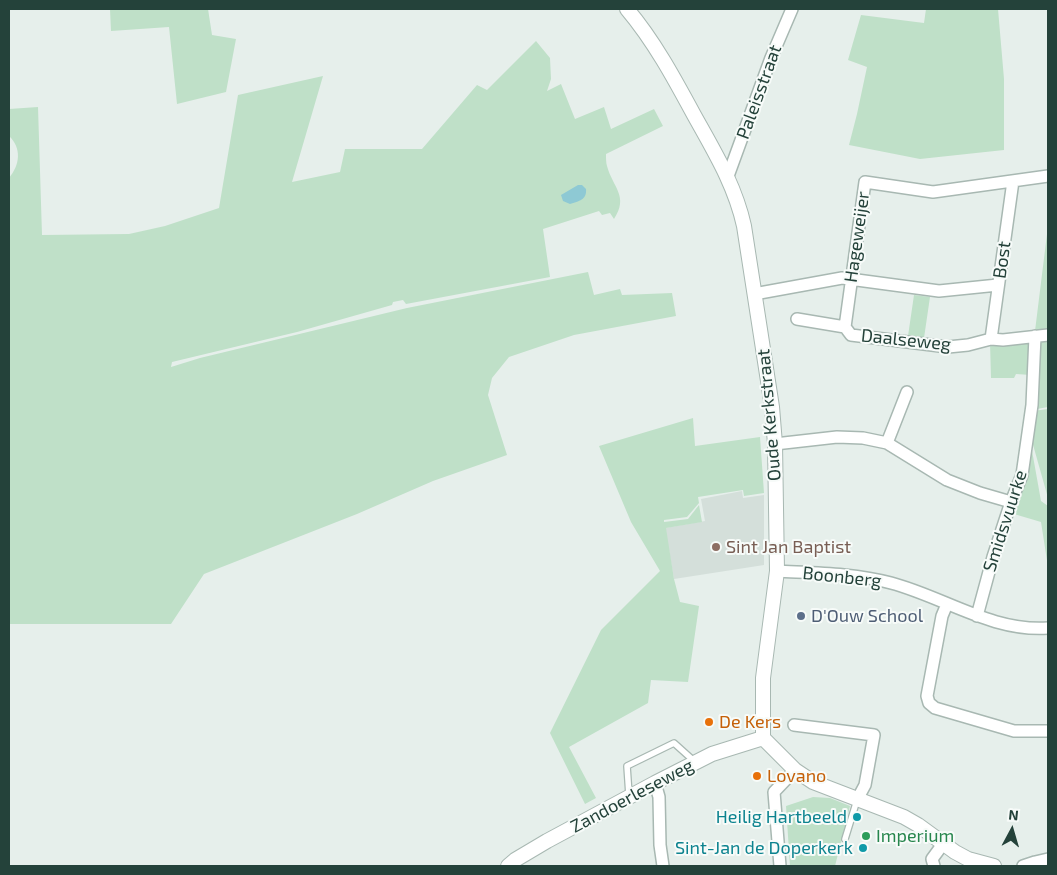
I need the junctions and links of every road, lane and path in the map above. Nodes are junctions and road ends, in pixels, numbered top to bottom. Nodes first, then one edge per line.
1 (627, 9) edge
2 (792, 9) edge
3 (728, 176) junction
4 (1048, 176) edge
5 (1013, 181) junction
6 (851, 279) junction
7 (998, 285) junction
8 (754, 294) junction
9 (797, 319) dead end
10 (845, 327) junction
11 (1048, 335) edge
12 (1035, 336) junction
13 (992, 339) junction
14 (907, 392) dead end
15 (887, 443) junction
16 (775, 444) junction
17 (1011, 502) junction
18 (777, 571) junction
19 (947, 604) junction
20 (977, 616) junction
21 (1048, 628) edge
22 (794, 726) dead end
23 (1048, 731) edge
24 (763, 738) junction
25 (696, 762) junction
26 (795, 770) junction
27 (655, 783) junction
28 (630, 797) junction
29 (858, 798) junction
30 (845, 839) dead end
31 (943, 844) junction
32 (1048, 860) edge
33 (508, 866) edge
34 (663, 866) edge
35 (780, 866) edge
36 (934, 866) edge
37 (987, 866) edge
38 (1023, 866) edge

1 - 3 street, Oude Kerkstraat
2 - 3 street, Paleisstraat
3 - 8 street, Oude Kerkstraat
4 - 5 street, Hageweijer
5 - 6 street, Hageweijer
5 - 7 street, Bost
6 - 7 street
6 - 8 street
6 - 10 street, Hageweijer
7 - 13 street, Bost
8 - 16 street, Oude Kerkstraat
9 - 10 street, Daalseweg
10 - 13 street, Daalseweg
11 - 12 street, Daalseweg
12 - 13 street, Daalseweg
12 - 17 street, Smidsvuurke
14 - 15 street
15 - 16 street
15 - 17 street
16 - 18 street, Oude Kerkstraat
17 - 20 street, Smidsvuurke
18 - 19 street, Boonberg
18 - 24 street, Oude Kerkstraat
19 - 20 street, Boonberg
19 - 23 street
20 - 21 street, Boonberg
22 - 29 street
24 - 25 street, Zandoerleseweg
24 - 26 street
25 - 27 street, Zandoerleseweg
25 - 28 lane
26 - 29 street
26 - 35 street
27 - 28 street, Zandoerleseweg
27 - 34 street
28 - 33 street, Zandoerleseweg
29 - 30 lane
29 - 31 street
31 - 36 street
31 - 37 street
32 - 38 street

